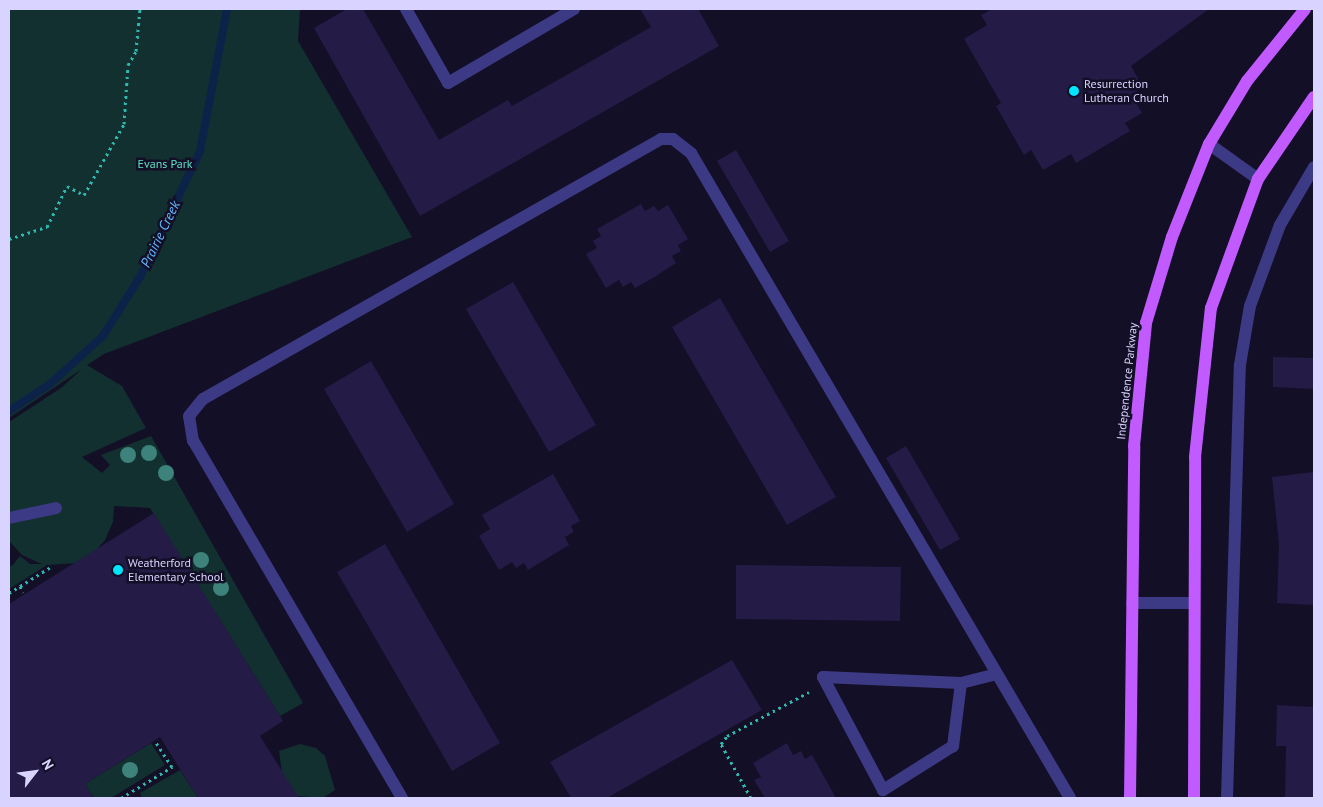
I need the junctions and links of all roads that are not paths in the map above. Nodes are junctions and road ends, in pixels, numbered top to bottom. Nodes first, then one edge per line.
1 (406, 9) edge
2 (574, 9) edge
3 (1304, 9) edge
4 (1314, 97) edge
5 (1209, 144) junction
6 (1314, 167) edge
7 (1258, 179) junction
8 (56, 508) dead end
9 (9, 518) edge
10 (1132, 603) junction
11 (1193, 603) junction
12 (996, 674) junction
13 (961, 683) junction
14 (402, 798) edge
15 (1070, 798) edge
16 (1130, 798) edge
17 (1194, 798) edge
18 (1227, 798) edge

1 - 2 lane
3 - 5 main road, Independence Parkway
4 - 7 main road
5 - 7 lane
5 - 10 main road, Independence Parkway
6 - 18 lane
7 - 11 main road
8 - 9 lane
10 - 11 lane
10 - 16 main road, Independence Parkway
11 - 17 main road
12 - 13 lane
12 - 14 lane
12 - 15 lane
13 - 13 lane

